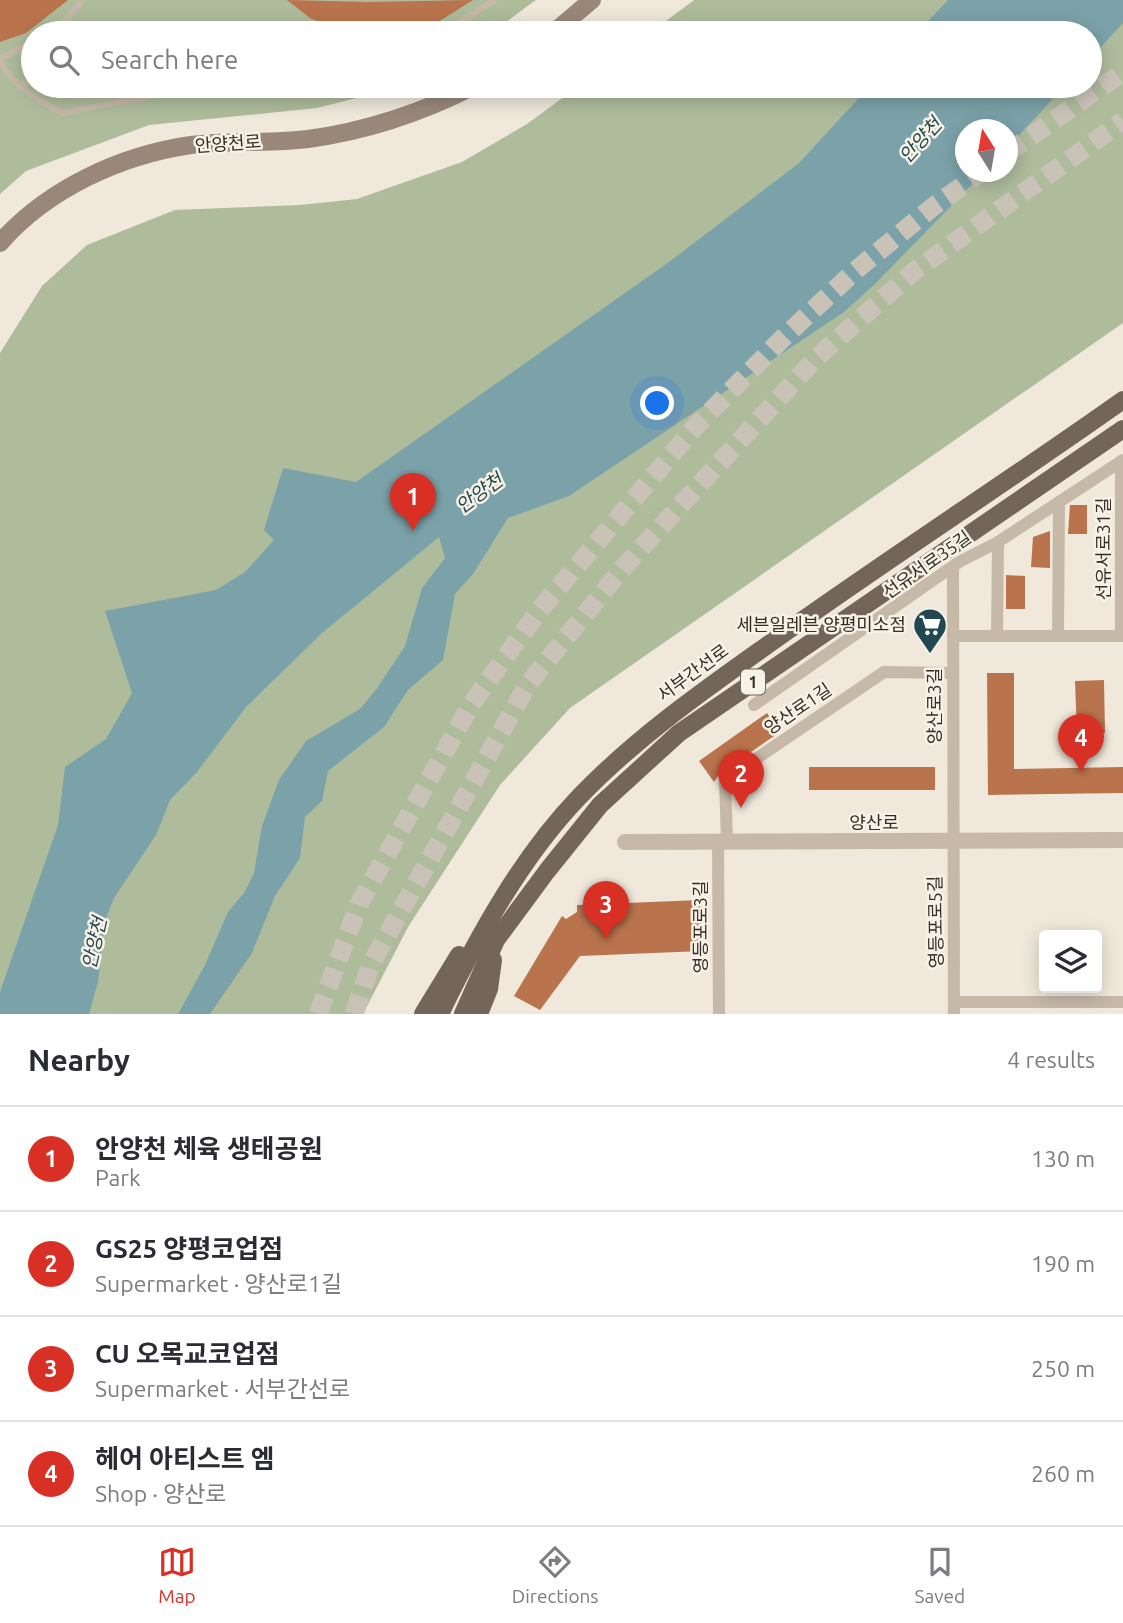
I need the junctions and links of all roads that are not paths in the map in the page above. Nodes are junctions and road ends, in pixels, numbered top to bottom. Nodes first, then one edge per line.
1 (82, 0) edge
2 (494, 0) edge
3 (592, 0) edge
4 (65, 21) edge
5 (462, 21) edge
6 (567, 21) edge
7 (21, 49) edge
8 (0, 59) edge
9 (19, 85) edge
10 (39, 98) edge
11 (139, 98) edge
12 (451, 98) edge
13 (0, 243) edge
14 (1123, 400) edge
15 (1123, 429) edge
16 (1122, 461) edge
17 (1059, 502) junction
18 (998, 542) junction
19 (953, 570) junction
20 (953, 636) junction
21 (997, 636) junction
22 (1058, 636) junction
23 (1122, 636) edge
24 (953, 673) junction
25 (754, 705) dead end
26 (1123, 840) edge
27 (722, 841) junction
28 (625, 842) dead end
29 (953, 842) junction
30 (488, 938) junction
31 (1122, 1006) edge
32 (954, 1008) edge
33 (1069, 1008) edge
34 (423, 1014) edge
35 (440, 1014) edge
36 (463, 1014) edge
37 (479, 1014) edge
38 (719, 1014) edge

1 - 4 lane
2 - 5 lane
3 - 6 main road
7 - 8 lane
8 - 9 lane
10 - 11 lane
12 - 13 main road, 안양천로
14 - 30 main road, 서부간선로 / 1
15 - 30 main road, 서부간선로 / 1
16 - 17 street, 선유서로35길
16 - 23 street, 선유서로31길
17 - 18 street, 선유서로35길
17 - 22 street
18 - 19 street, 선유서로35길
18 - 21 street
19 - 20 street, 양산로3길
19 - 25 street, 선유서로35길
20 - 21 street, 선유서로31길
20 - 24 street, 양산로3길
21 - 22 street, 선유서로31길
22 - 23 street, 선유서로31길
24 - 27 street, 양산로1길
24 - 29 street, 양산로3길
26 - 29 street, 양산로
27 - 28 street, 양산로
27 - 29 street, 양산로
27 - 38 street, 영등포로3길
29 - 32 street, 영등포로5길
30 - 34 main road
30 - 35 main road, 서부간선로 / 1
30 - 36 main road, 서부간선로 / 1
30 - 37 main road
31 - 33 street, 영등포로5길
32 - 33 street, 영등포로5길

